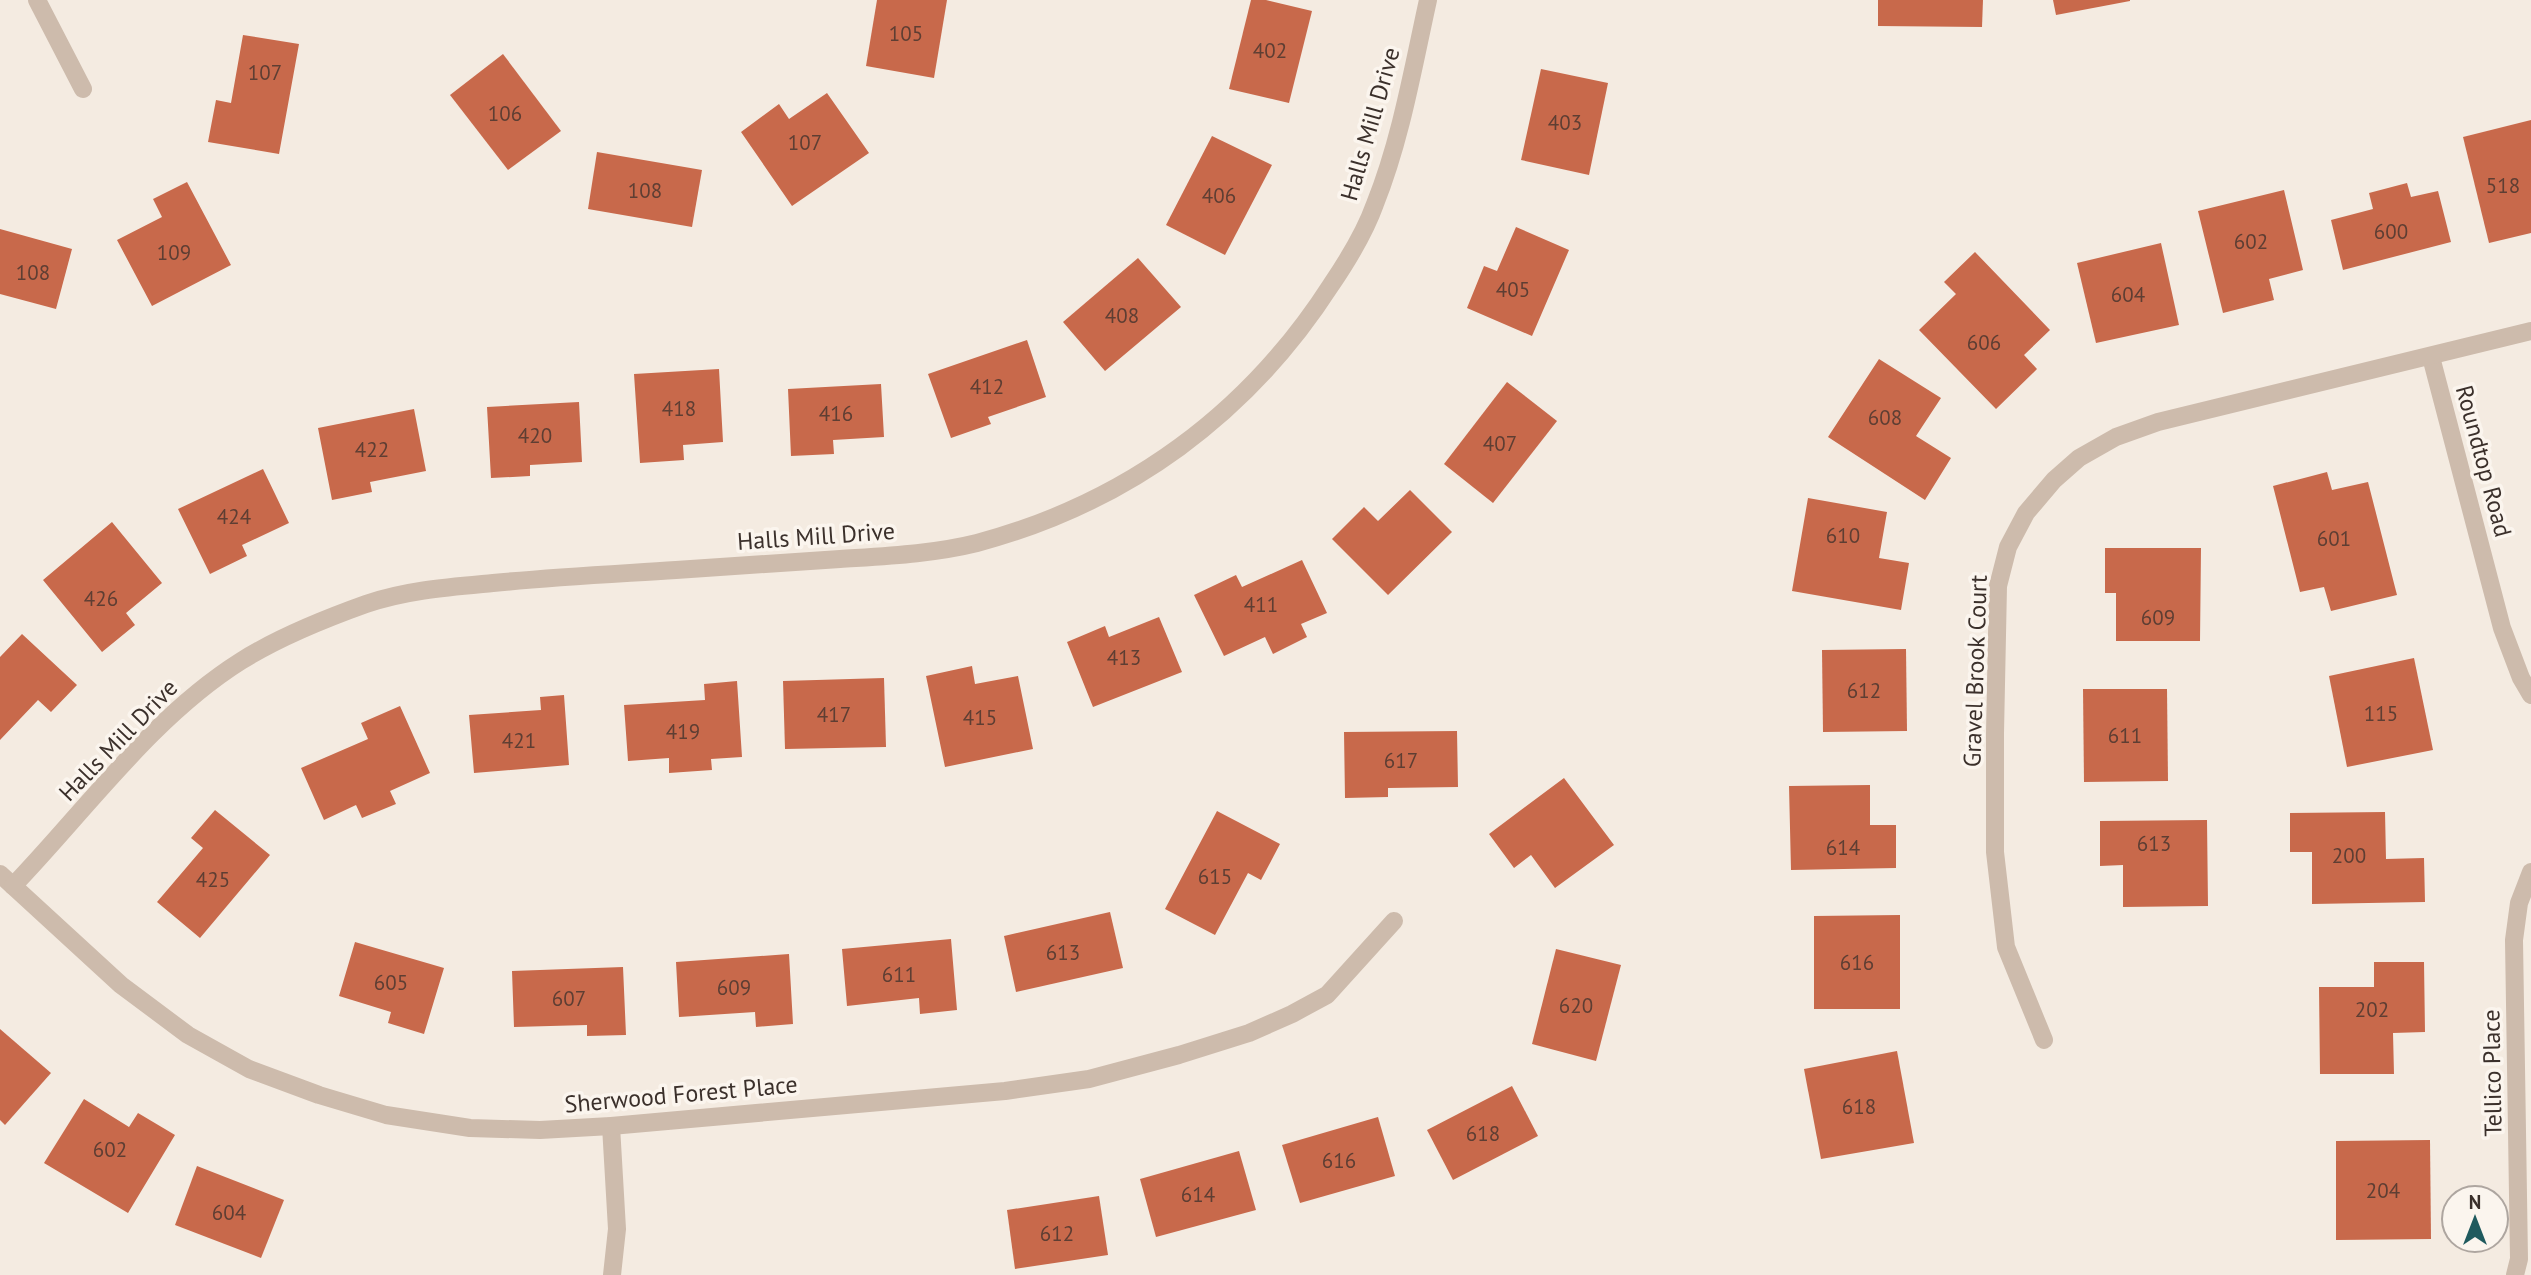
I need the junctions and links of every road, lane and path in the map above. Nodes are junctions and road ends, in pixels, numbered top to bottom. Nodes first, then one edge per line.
1 (37, 0) edge
2 (1428, 0) edge
3 (83, 89) dead end
4 (2531, 331) edge
5 (2431, 357) junction
6 (2531, 695) edge
7 (2531, 872) edge
8 (7, 880) edge
9 (1394, 921) dead end
10 (2044, 1040) dead end
11 (611, 1126) junction
12 (612, 1275) edge
13 (2515, 1275) edge

1 - 3 street
2 - 8 street, Halls Mill Drive
4 - 5 street, Gravel Brook Court
5 - 6 street, Roundtop Road
5 - 10 street, Gravel Brook Court
7 - 13 street, Tellico Place
8 - 11 street, Sherwood Forest Place
9 - 11 street, Sherwood Forest Place
11 - 12 street

